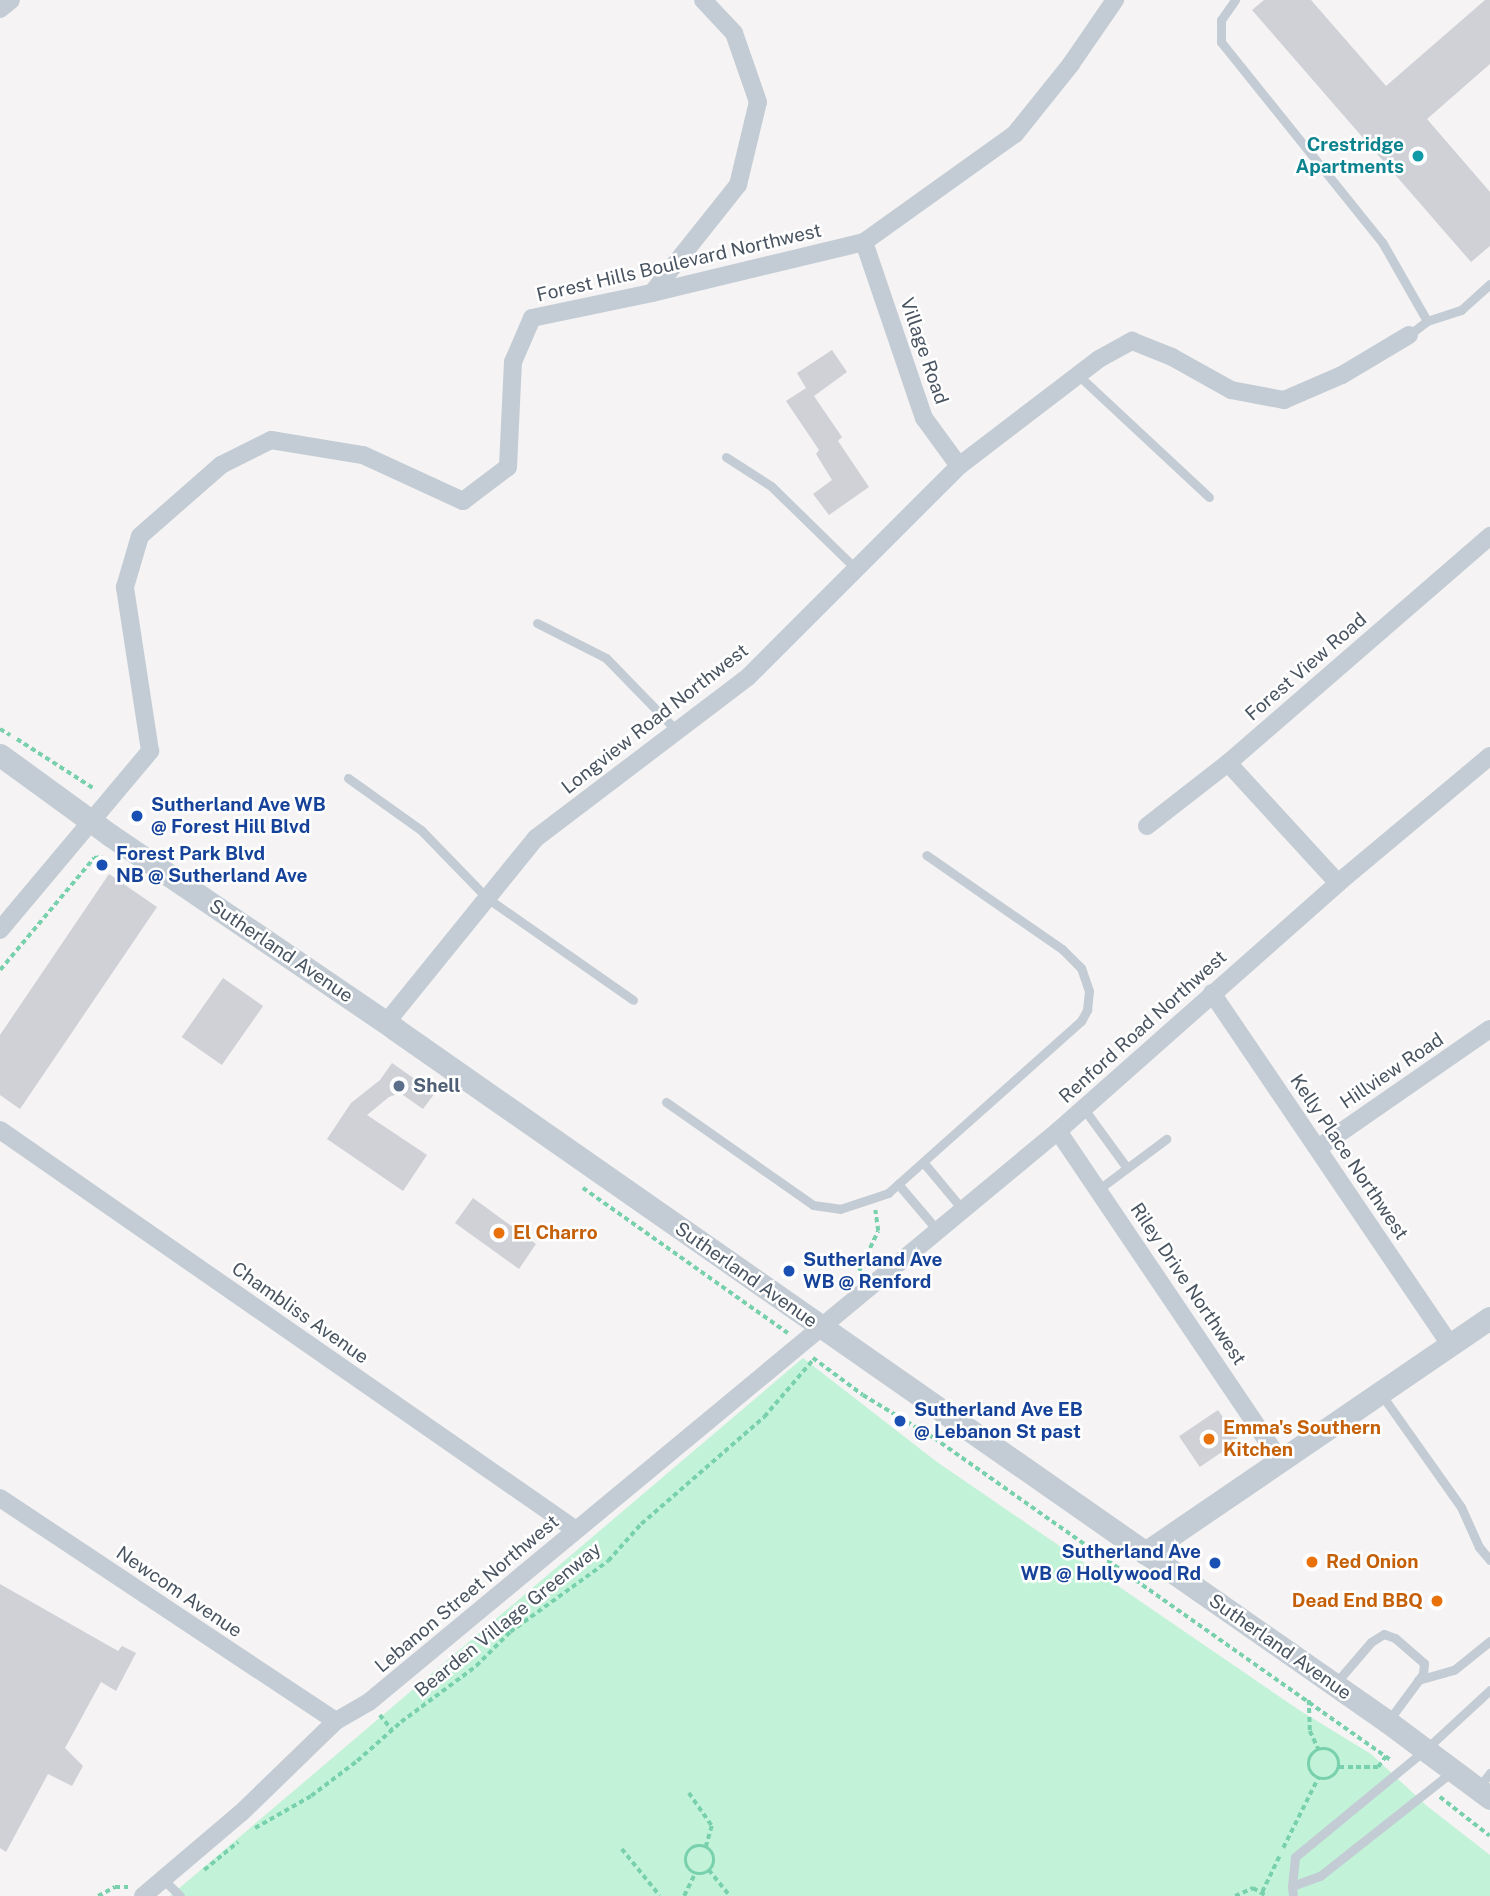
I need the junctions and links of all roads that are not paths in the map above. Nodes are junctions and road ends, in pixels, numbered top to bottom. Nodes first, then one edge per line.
1 (11, 0) edge
2 (703, 0) edge
3 (1115, 0) edge
4 (1234, 0) edge
5 (0, 9) edge
6 (864, 242) junction
7 (1490, 284) edge
8 (652, 293) junction
9 (1427, 321) junction
10 (1409, 335) joint
11 (1077, 375) junction
12 (726, 457) dead end
13 (959, 466) junction
14 (1209, 498) dead end
15 (1490, 536) edge
16 (856, 569) junction
17 (537, 624) dead end
18 (677, 732) junction
19 (0, 755) edge
20 (1490, 756) edge
21 (1228, 763) junction
22 (348, 778) dead end
23 (91, 821) junction
24 (1147, 827) dead end
25 (926, 855) dead end
26 (1338, 883) junction
27 (487, 898) junction
28 (0, 930) edge
29 (1212, 993) junction
30 (633, 1000) dead end
31 (386, 1023) junction
32 (1490, 1029) edge
33 (666, 1102) dead end
34 (1084, 1110) junction
35 (0, 1130) edge
36 (1058, 1131) junction
37 (1166, 1139) dead end
38 (1318, 1148) junction
39 (923, 1162) junction
40 (1126, 1168) junction
41 (898, 1184) junction
42 (1099, 1189) junction
43 (963, 1210) junction
44 (937, 1231) junction
45 (1490, 1318) edge
46 (821, 1327) junction
47 (1451, 1346) junction
48 (1381, 1394) junction
49 (1281, 1462) junction
50 (0, 1498) edge
51 (576, 1530) junction
52 (1145, 1553) junction
53 (1490, 1560) edge
54 (1490, 1641) edge
55 (1418, 1680) junction
56 (1334, 1685) junction
57 (1490, 1690) edge
58 (336, 1721) junction
59 (1388, 1722) junction
60 (1426, 1749) junction
61 (1454, 1770) junction
62 (1486, 1786) edge
63 (165, 1881) junction
64 (1292, 1891) edge
65 (143, 1896) edge
66 (180, 1896) edge

1 - 5 street
2 - 8 street
3 - 6 street, Forest Hills Boulevard Northwest
4 - 9 lane
6 - 8 street, Forest Hills Boulevard Northwest
6 - 13 street, Village Road
7 - 9 lane
8 - 23 street, Forest Hills Boulevard Northwest
9 - 10 lane
10 - 11 street, Longview Road Northwest
11 - 13 street, Longview Road Northwest
11 - 14 lane
12 - 16 lane
13 - 16 street, Longview Road Northwest
15 - 21 street, Forest View Road
16 - 18 street, Longview Road Northwest
17 - 18 lane
18 - 27 street, Longview Road Northwest
19 - 23 street, Sutherland Avenue
20 - 26 street, Renford Road Northwest
21 - 24 street, Forest View Road
21 - 26 street
22 - 27 lane
23 - 28 street
23 - 31 street, Sutherland Avenue
25 - 39 lane
26 - 29 street, Renford Road Northwest
27 - 30 lane
27 - 31 street, Longview Road Northwest
29 - 34 street, Renford Road Northwest
29 - 38 street, Kelly Place Northwest
31 - 46 street, Sutherland Avenue
32 - 38 street, Hillview Road
33 - 41 lane
34 - 36 street, Renford Road Northwest
34 - 40 lane
35 - 51 street, Chambliss Avenue
36 - 42 street, Riley Drive Northwest
36 - 43 street, Renford Road Northwest
37 - 40 lane
38 - 47 street, Kelly Place Northwest
39 - 41 lane
39 - 43 lane
40 - 42 lane
41 - 44 lane
42 - 49 street, Riley Drive Northwest
43 - 44 street, Renford Road Northwest
44 - 46 street, Renford Road Northwest
45 - 47 street
46 - 51 street, Lebanon Street Northwest
46 - 52 street, Sutherland Avenue
47 - 48 street
48 - 49 street
48 - 53 lane
49 - 52 street
50 - 58 street, Newcom Avenue
51 - 58 street, Lebanon Street Northwest
52 - 56 street, Sutherland Avenue
54 - 55 lane
55 - 56 lane
55 - 59 lane
56 - 59 street, Sutherland Avenue
57 - 60 lane
58 - 63 street, Lebanon Street Northwest
59 - 60 street, Sutherland Avenue
60 - 61 street, Sutherland Avenue
60 - 64 lane
61 - 62 street, Sutherland Avenue
61 - 64 lane
63 - 65 street, Lebanon Street Northwest
63 - 66 lane

